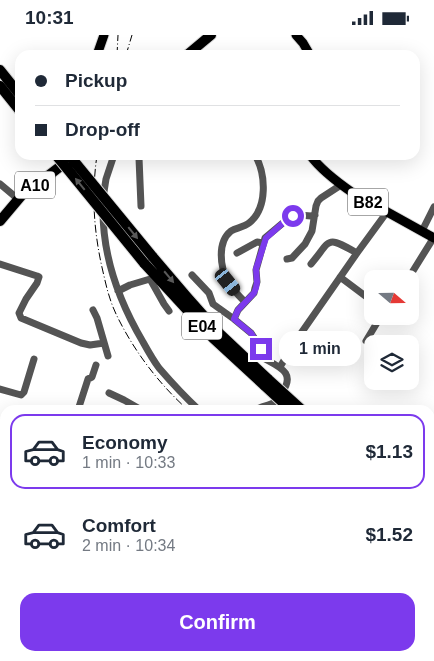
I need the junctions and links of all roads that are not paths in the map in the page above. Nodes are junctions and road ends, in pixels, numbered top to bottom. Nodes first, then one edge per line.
1 (104, 35) edge
2 (211, 35) edge
3 (296, 35) edge
4 (99, 50) edge
5 (193, 50) edge
6 (307, 50) edge
7 (0, 70) edge
8 (0, 86) edge
9 (15, 89) edge
10 (15, 105) edge
11 (60, 160) edge
12 (69, 160) edge
13 (73, 160) edge
14 (113, 160) edge
15 (139, 160) edge
16 (257, 160) edge
17 (315, 160) edge
18 (0, 184) edge
19 (341, 185) junction
20 (18, 199) junction
21 (141, 206) dead end
22 (434, 207) edge
23 (387, 212) junction
24 (315, 215) junction
25 (0, 221) edge
26 (422, 231) junction
27 (434, 237) edge
28 (263, 243) junction
29 (237, 253) dead end
30 (357, 253) junction
31 (148, 259) junction
32 (287, 259) dead end
33 (0, 264) edge
34 (312, 264) dead end
35 (414, 270) edge
36 (192, 275) dead end
37 (340, 277) junction
38 (118, 291) junction
39 (364, 295) edge
40 (246, 302) junction
41 (93, 310) dead end
42 (169, 311) dead end
43 (234, 319) junction
44 (104, 343) junction
45 (108, 356) dead end
46 (34, 359) dead end
47 (96, 365) dead end
48 (280, 367) junction
49 (267, 383) junction
50 (0, 389) edge
51 (109, 393) dead end
52 (80, 405) edge
53 (132, 405) edge
54 (194, 405) edge
55 (265, 405) edge
56 (287, 405) edge
57 (296, 405) edge

1 - 4 main road
2 - 5 highway
3 - 6 main road
7 - 9 highway
8 - 10 highway
31 -> 11 highway, E04, bridge
12 - 20 highway, A10
13 -> 31 highway, E04, bridge
14 - 38 street
15 - 21 street
16 - 40 street
17 - 19 main road, B82
18 - 20 street
19 - 23 main road, B82
19 - 24 street
20 - 25 highway, A10
22 - 26 street
23 - 26 main road, B82
23 - 30 street
24 - 28 street
24 - 32 street
26 - 27 main road, B82
27 - 35 street
28 - 29 street
28 - 40 street
30 - 34 street
30 - 37 street
31 - 49 highway, E04
33 - 44 street
36 - 43 street
37 - 39 street
37 - 48 street
38 - 42 street
38 - 54 street
40 - 43 street
41 - 44 street
43 - 48 street
44 - 45 street
46 - 50 street
47 - 52 street
48 - 55 street
49 - 56 highway, E04, bridge
49 - 57 highway, E04, bridge
51 - 53 street

